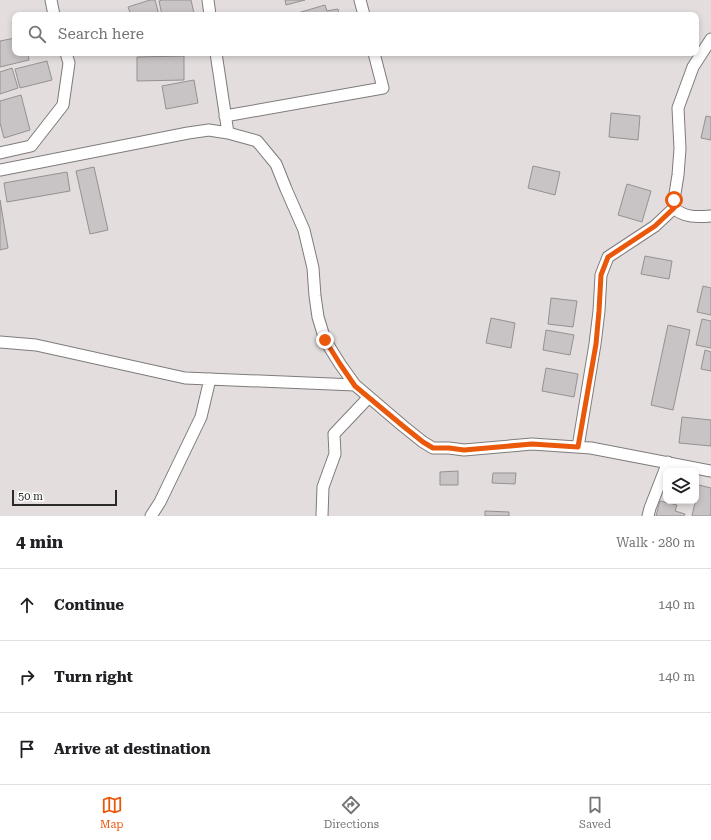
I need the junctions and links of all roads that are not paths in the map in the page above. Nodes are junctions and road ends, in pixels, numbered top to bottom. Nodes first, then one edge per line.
1 (51, 0) edge
2 (208, 0) edge
3 (360, 0) edge
4 (53, 12) edge
5 (210, 12) edge
6 (363, 12) edge
7 (711, 39) edge
8 (67, 56) edge
9 (216, 56) edge
10 (375, 56) edge
11 (225, 116) junction
12 (228, 133) junction
13 (0, 153) edge
14 (0, 170) edge
15 (674, 208) junction
16 (711, 216) edge
17 (0, 342) edge
18 (210, 379) junction
19 (355, 386) junction
20 (369, 397) junction
21 (578, 447) junction
22 (668, 462) junction
23 (711, 471) edge
24 (151, 516) edge
25 (322, 516) edge
26 (648, 516) edge

1 - 4 street
2 - 5 street
3 - 6 street
7 - 15 street
8 - 13 street
9 - 11 street
10 - 11 street
11 - 12 street
12 - 14 street
12 - 19 street
15 - 16 street
15 - 21 street
17 - 18 street
18 - 19 street
18 - 24 street
19 - 20 street
20 - 21 street
20 - 25 street
21 - 22 street
22 - 23 street
22 - 26 street

